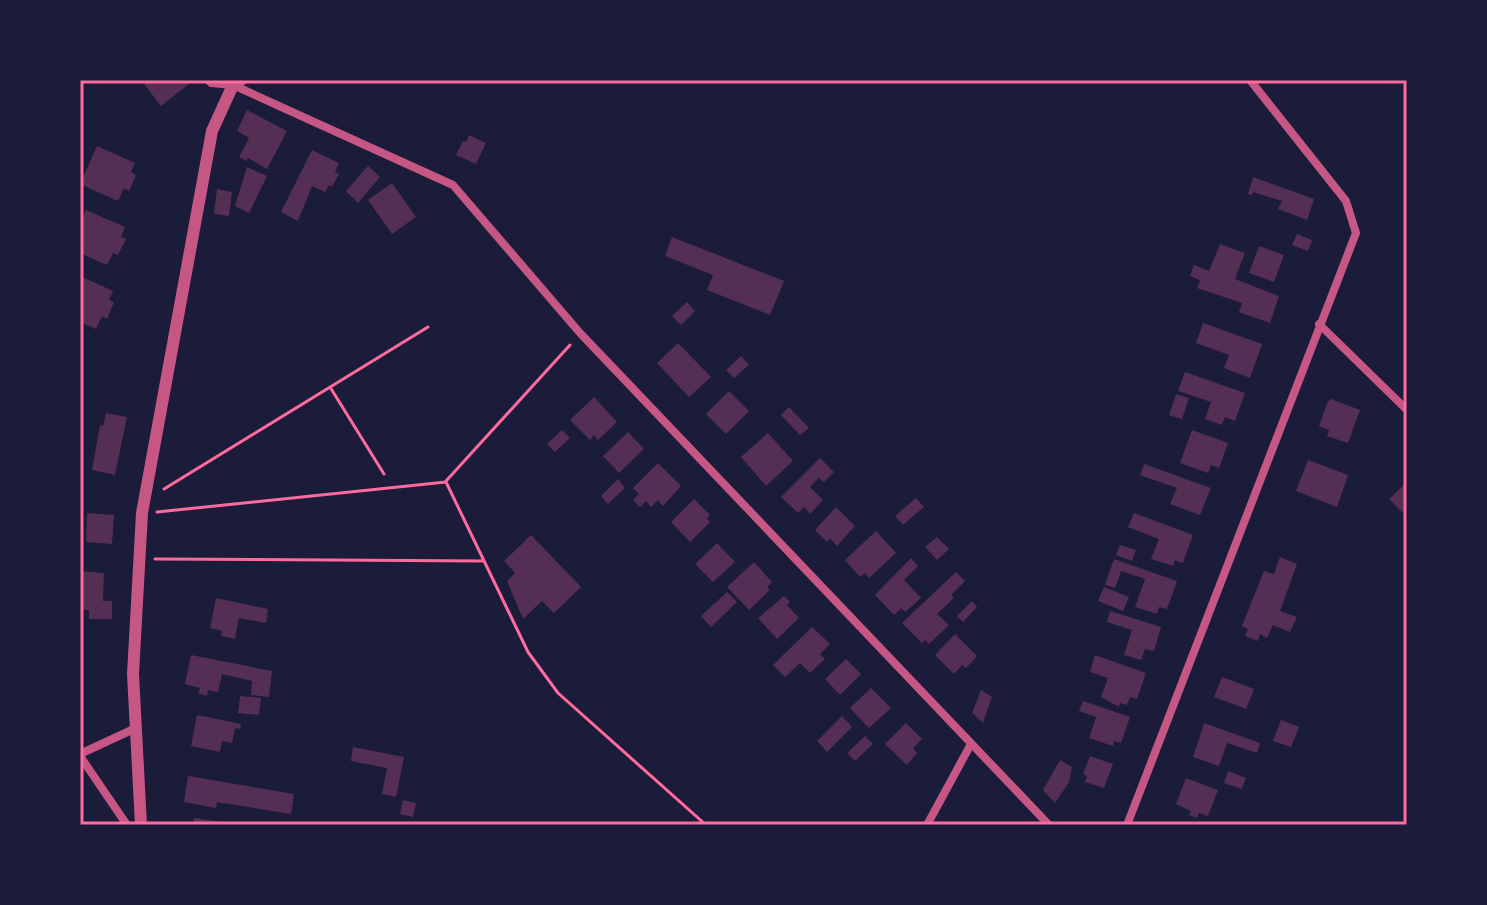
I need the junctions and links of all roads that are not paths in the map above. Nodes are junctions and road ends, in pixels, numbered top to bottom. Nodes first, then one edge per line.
1 (208, 80) edge
2 (1250, 80) edge
3 (237, 83) edge
4 (1319, 324) junction
5 (1407, 410) edge
6 (136, 728) junction
7 (971, 744) junction
8 (80, 755) edge
9 (127, 825) edge
10 (141, 825) edge
11 (927, 825) edge
12 (1049, 825) edge
13 (1127, 825) edge

1 - 3 street
2 - 4 street
3 - 6 street
3 - 7 street
4 - 5 street
4 - 13 street
6 - 8 street
6 - 10 street
7 - 11 street
7 - 12 street
8 - 9 street

